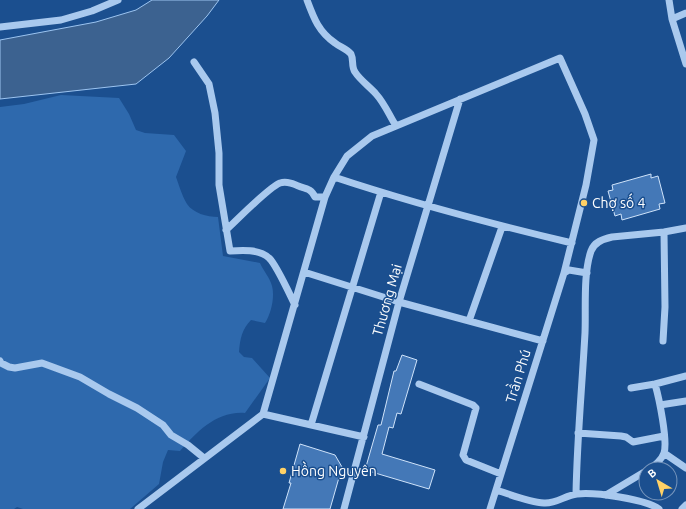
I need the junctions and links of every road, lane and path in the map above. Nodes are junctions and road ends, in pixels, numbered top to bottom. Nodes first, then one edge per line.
1 (118, 0) edge
2 (307, 0) edge
3 (669, 0) edge
4 (686, 13) edge
5 (672, 19) junction
6 (0, 27) edge
7 (194, 62) dead end
8 (686, 64) edge
9 (460, 99) junction
10 (396, 126) junction
11 (334, 177) junction
12 (381, 192) junction
13 (325, 196) junction
14 (428, 206) junction
15 (502, 227) junction
16 (686, 228) edge
17 (226, 230) junction
18 (664, 232) junction
19 (572, 243) junction
20 (304, 272) junction
21 (564, 272) junction
22 (587, 273) junction
23 (353, 287) junction
24 (400, 302) junction
25 (295, 305) junction
26 (469, 321) junction
27 (543, 341) junction
28 (663, 341) dead end
29 (0, 361) edge
30 (686, 376) edge
31 (419, 384) dead end
32 (655, 384) junction
33 (631, 388) dead end
34 (686, 402) edge
35 (660, 405) junction
36 (264, 414) junction
37 (311, 425) junction
38 (578, 433) junction
39 (664, 436) junction
40 (364, 437) junction
41 (664, 453) junction
42 (204, 458) junction
43 (657, 461) edge
44 (686, 468) edge
45 (501, 474) junction
46 (638, 476) edge
47 (496, 490) junction
48 (576, 494) junction
49 (606, 495) junction
50 (686, 505) edge
51 (138, 509) edge
52 (344, 509) edge
53 (490, 509) edge
54 (659, 509) edge
55 (682, 509) edge

1 - 6 street
2 - 10 street
3 - 5 street
4 - 5 street
5 - 8 street
7 - 17 street
9 - 10 street
9 - 14 street, Thương Mại
9 - 19 street, Trần Phú
10 - 11 street
11 - 12 street
11 - 13 street
12 - 14 street
12 - 23 street
13 - 17 street
13 - 20 street
14 - 15 street
14 - 24 street, Thương Mại
15 - 19 street
15 - 26 street
16 - 18 street
17 - 25 street
18 - 22 street
18 - 28 street
19 - 21 street, Trần Phú
20 - 23 street
20 - 25 street
21 - 22 street
21 - 27 street, Trần Phú
22 - 38 street
23 - 24 street
23 - 37 street
24 - 26 street
24 - 40 street, Thương Mại
25 - 36 street
26 - 27 street
27 - 45 street, Trần Phú
29 - 42 street
30 - 32 street
31 - 45 street
32 - 33 street
32 - 35 street
34 - 35 street
35 - 39 street
36 - 37 street
36 - 42 street
37 - 40 street
38 - 39 street
38 - 48 street
39 - 41 street
40 - 52 street, Thương Mại
41 - 43 street
41 - 44 street
42 - 51 street
45 - 47 street, Trần Phú
46 - 49 street
47 - 48 street
47 - 53 street, Trần Phú
48 - 49 street
49 - 54 street
50 - 55 street

